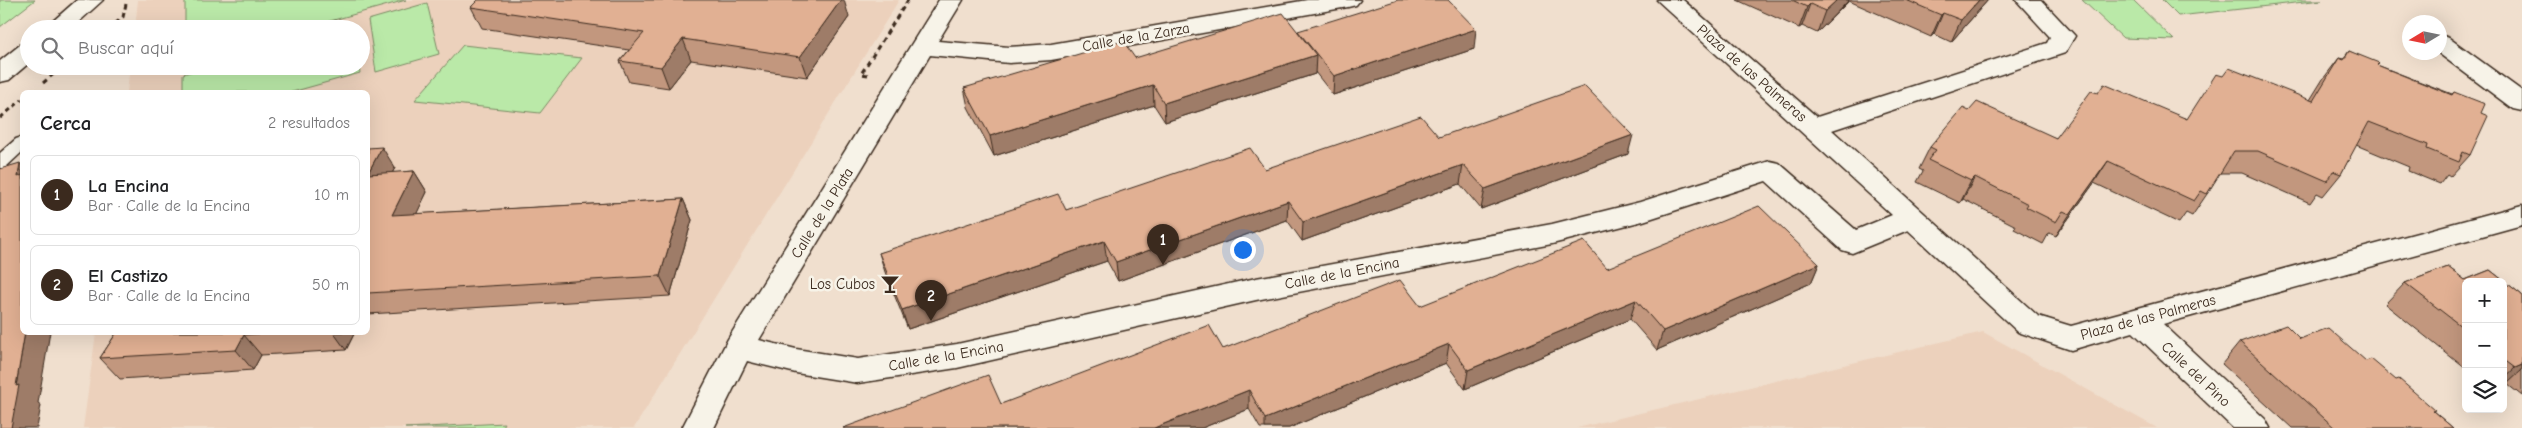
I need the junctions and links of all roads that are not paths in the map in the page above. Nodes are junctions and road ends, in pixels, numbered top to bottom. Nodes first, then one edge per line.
1 (92, 0) edge
2 (951, 0) edge
3 (1348, 0) edge
4 (1669, 0) edge
5 (2028, 0) edge
6 (67, 20) edge
7 (923, 47) junction
8 (2447, 48) edge
9 (20, 57) edge
10 (0, 74) edge
11 (2522, 103) edge
12 (1813, 127) junction
13 (20, 145) edge
14 (0, 163) edge
15 (2522, 215) edge
16 (1912, 218) junction
17 (2138, 319) junction
18 (739, 347) junction
19 (698, 428) edge
20 (2254, 428) edge

1 - 6 street
2 - 7 street, Calle de la Plata
3 - 7 street, Calle de la Zarza
4 - 12 street, Plaza de las Palmeras
5 - 12 street, Plaza de las Palmeras
7 - 18 street, Calle de la Plata
8 - 11 street
9 - 10 street
12 - 16 street, Plaza de las Palmeras
13 - 14 lane
15 - 17 street, Plaza de las Palmeras
16 - 17 street, Plaza de las Palmeras
16 - 18 street, Calle de la Encina
17 - 20 street, Calle del Pino
18 - 19 street, Calle de la Plata

